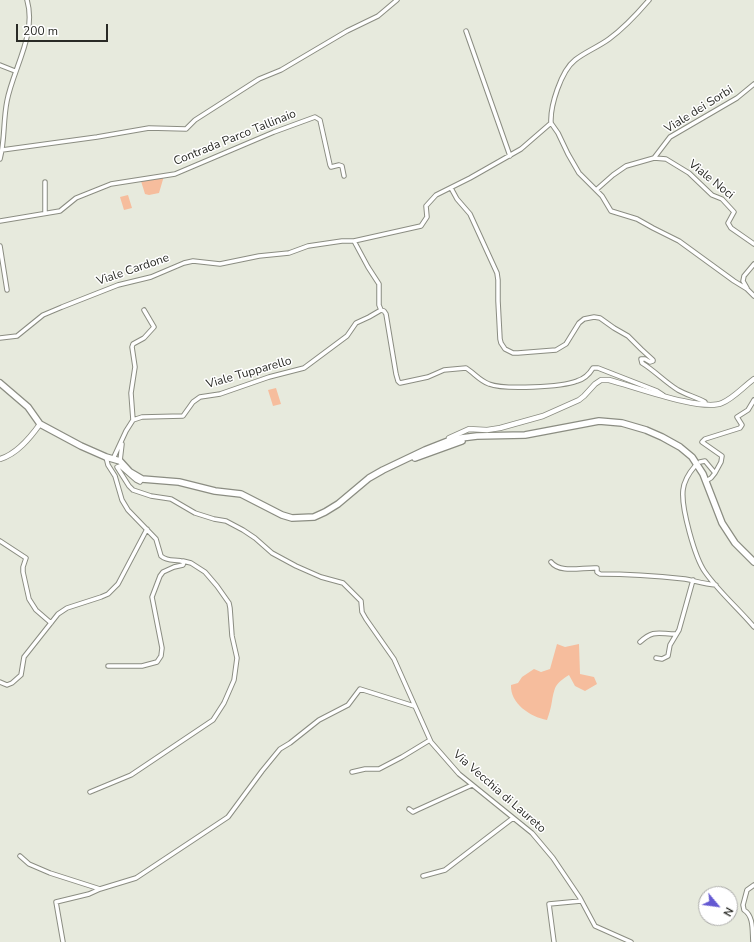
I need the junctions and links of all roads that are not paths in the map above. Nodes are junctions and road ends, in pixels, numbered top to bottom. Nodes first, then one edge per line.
1 (27, 0) edge
2 (397, 0) edge
3 (649, 0) edge
4 (466, 31) dead end
5 (0, 64) edge
6 (16, 71) junction
7 (754, 84) edge
8 (551, 123) junction
9 (2, 150) junction
10 (510, 156) junction
11 (654, 158) junction
12 (0, 159) edge
13 (344, 176) dead end
14 (45, 182) dead end
15 (451, 188) junction
16 (596, 190) junction
17 (45, 213) junction
18 (0, 221) edge
19 (354, 241) junction
20 (754, 244) edge
21 (0, 246) edge
22 (754, 264) edge
23 (747, 289) junction
24 (7, 290) dead end
25 (754, 296) edge
26 (144, 310) dead end
27 (381, 310) junction
28 (0, 338) edge
29 (754, 379) edge
30 (0, 383) edge
31 (663, 396) junction
32 (754, 400) edge
33 (705, 404) junction
34 (133, 420) junction
35 (40, 424) junction
36 (464, 436) junction
37 (122, 440) junction
38 (106, 457) junction
39 (0, 459) edge
40 (113, 459) junction
41 (120, 461) junction
42 (700, 462) dead end
43 (695, 466) dead end
44 (715, 473) junction
45 (376, 474) junction
46 (142, 479) junction
47 (706, 481) junction
48 (148, 529) junction
49 (0, 542) edge
50 (183, 561) junction
51 (551, 562) dead end
52 (754, 562) edge
53 (693, 580) junction
54 (716, 585) junction
55 (50, 623) junction
56 (754, 627) edge
57 (676, 634) junction
58 (640, 642) dead end
59 (656, 658) dead end
60 (108, 666) dead end
61 (0, 682) edge
62 (414, 706) junction
63 (430, 740) junction
64 (352, 772) dead end
65 (472, 785) junction
66 (90, 792) dead end
67 (409, 809) dead end
68 (513, 818) junction
69 (20, 856) dead end
70 (423, 876) dead end
71 (754, 885) edge
72 (100, 889) junction
73 (581, 901) junction
74 (63, 942) edge
75 (554, 942) edge
76 (631, 942) edge
77 (753, 942) edge

1 - 6 street
2 - 9 street
3 - 8 street
4 - 10 street
5 - 6 street
6 - 9 street
7 - 11 street, Viale dei Sorbi
8 - 10 street
8 - 16 street
9 - 12 street
10 - 15 street
11 - 16 street
11 - 20 street, Viale Noci
13 - 17 street, Contrada Parco Tallinaio
14 - 17 street
15 - 19 street, Viale Cardone
15 - 33 street
16 - 23 street
17 - 18 street, Contrada Parco Tallinaio
19 - 27 street
19 - 28 street, Viale Cardone
21 - 24 street
22 - 23 street
23 - 25 street
26 - 34 street
27 - 31 street
27 - 34 street, Viale Tupparello
29 - 33 street
30 - 35 main road
31 - 33 street
31 - 36 street
32 - 44 street
34 - 37 street
35 - 38 main road
35 - 39 street
36 - 45 main road
36 - 45 main road
36 - 47 main road
37 - 40 street
37 - 41 street
38 - 40 main road
38 - 48 street
40 - 41 main road
41 - 46 main road
42 - 44 street
43 - 54 street
44 - 47 street
45 - 46 main road
46 - 62 street, Via Vecchia di Laureto
47 - 52 main road
48 - 50 street
48 - 55 street
49 - 55 street
50 - 60 street
50 - 66 street
51 - 53 street
53 - 54 street
53 - 57 street
54 - 56 street
55 - 61 street
57 - 58 street
57 - 59 street
62 - 63 street, Via Vecchia di Laureto
62 - 72 street
63 - 64 street
63 - 65 street, Via Vecchia di Laureto
65 - 67 street
65 - 68 street, Via Vecchia di Laureto
68 - 70 street
68 - 73 street, Via Vecchia di Laureto
69 - 72 street
71 - 77 street
72 - 74 street
73 - 75 street
73 - 76 street, Via Vecchia di Laureto

